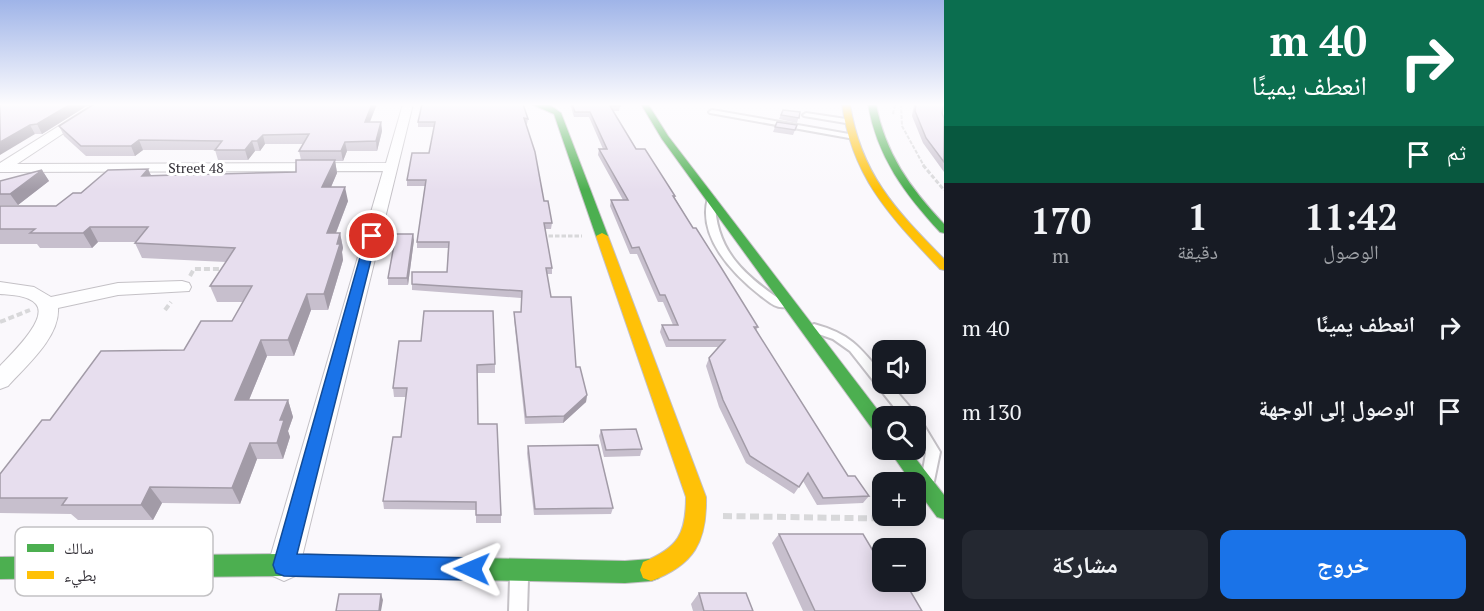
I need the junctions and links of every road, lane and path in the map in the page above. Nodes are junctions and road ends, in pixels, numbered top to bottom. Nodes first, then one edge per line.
1 (58, 133) edge
2 (400, 133) edge
3 (564, 133) edge
4 (662, 133) edge
5 (830, 133) edge
6 (848, 133) edge
7 (875, 133) edge
8 (905, 133) edge
9 (849, 136) junction
10 (683, 139) dead end
11 (684, 160) junction
12 (390, 167) junction
13 (1, 168) edge
14 (944, 190) edge
15 (711, 200) junction
16 (944, 230) edge
17 (532, 236) edge
18 (601, 236) junction
19 (944, 266) edge
20 (228, 269) edge
21 (182, 287) junction
22 (0, 288) edge
23 (47, 304) junction
24 (165, 310) dead end
25 (799, 321) junction
26 (0, 322) edge
27 (872, 371) edge
28 (0, 380) edge
29 (892, 394) edge
30 (901, 406) edge
31 (872, 416) edge
32 (926, 441) edge
33 (906, 460) edge
34 (927, 488) junction
35 (944, 510) edge
36 (698, 515) junction
37 (872, 518) edge
38 (284, 565) junction
39 (213, 566) edge
40 (0, 568) edge
41 (15, 568) edge
42 (520, 570) junction
43 (518, 611) edge

1 - 13 street
2 - 12 street
3 - 18 street
4 - 11 street
5 - 9 lane
6 - 9 street
7 - 16 street
8 - 14 path
9 - 19 street
10 - 11 street
11 - 15 street
12 - 13 street, Street 48
12 - 38 street
15 - 25 street
15 - 25 lane
17 - 18 path
18 - 36 street
20 - 21 path
21 - 23 street
21 - 24 path
22 - 23 street
23 - 26 path
23 - 28 street
25 - 27 lane
25 - 31 street
29 - 30 lane
32 - 34 lane
33 - 34 street
34 - 35 street
36 - 37 path
36 - 42 street
38 - 39 street
38 - 42 street
40 - 41 street
42 - 43 lane

